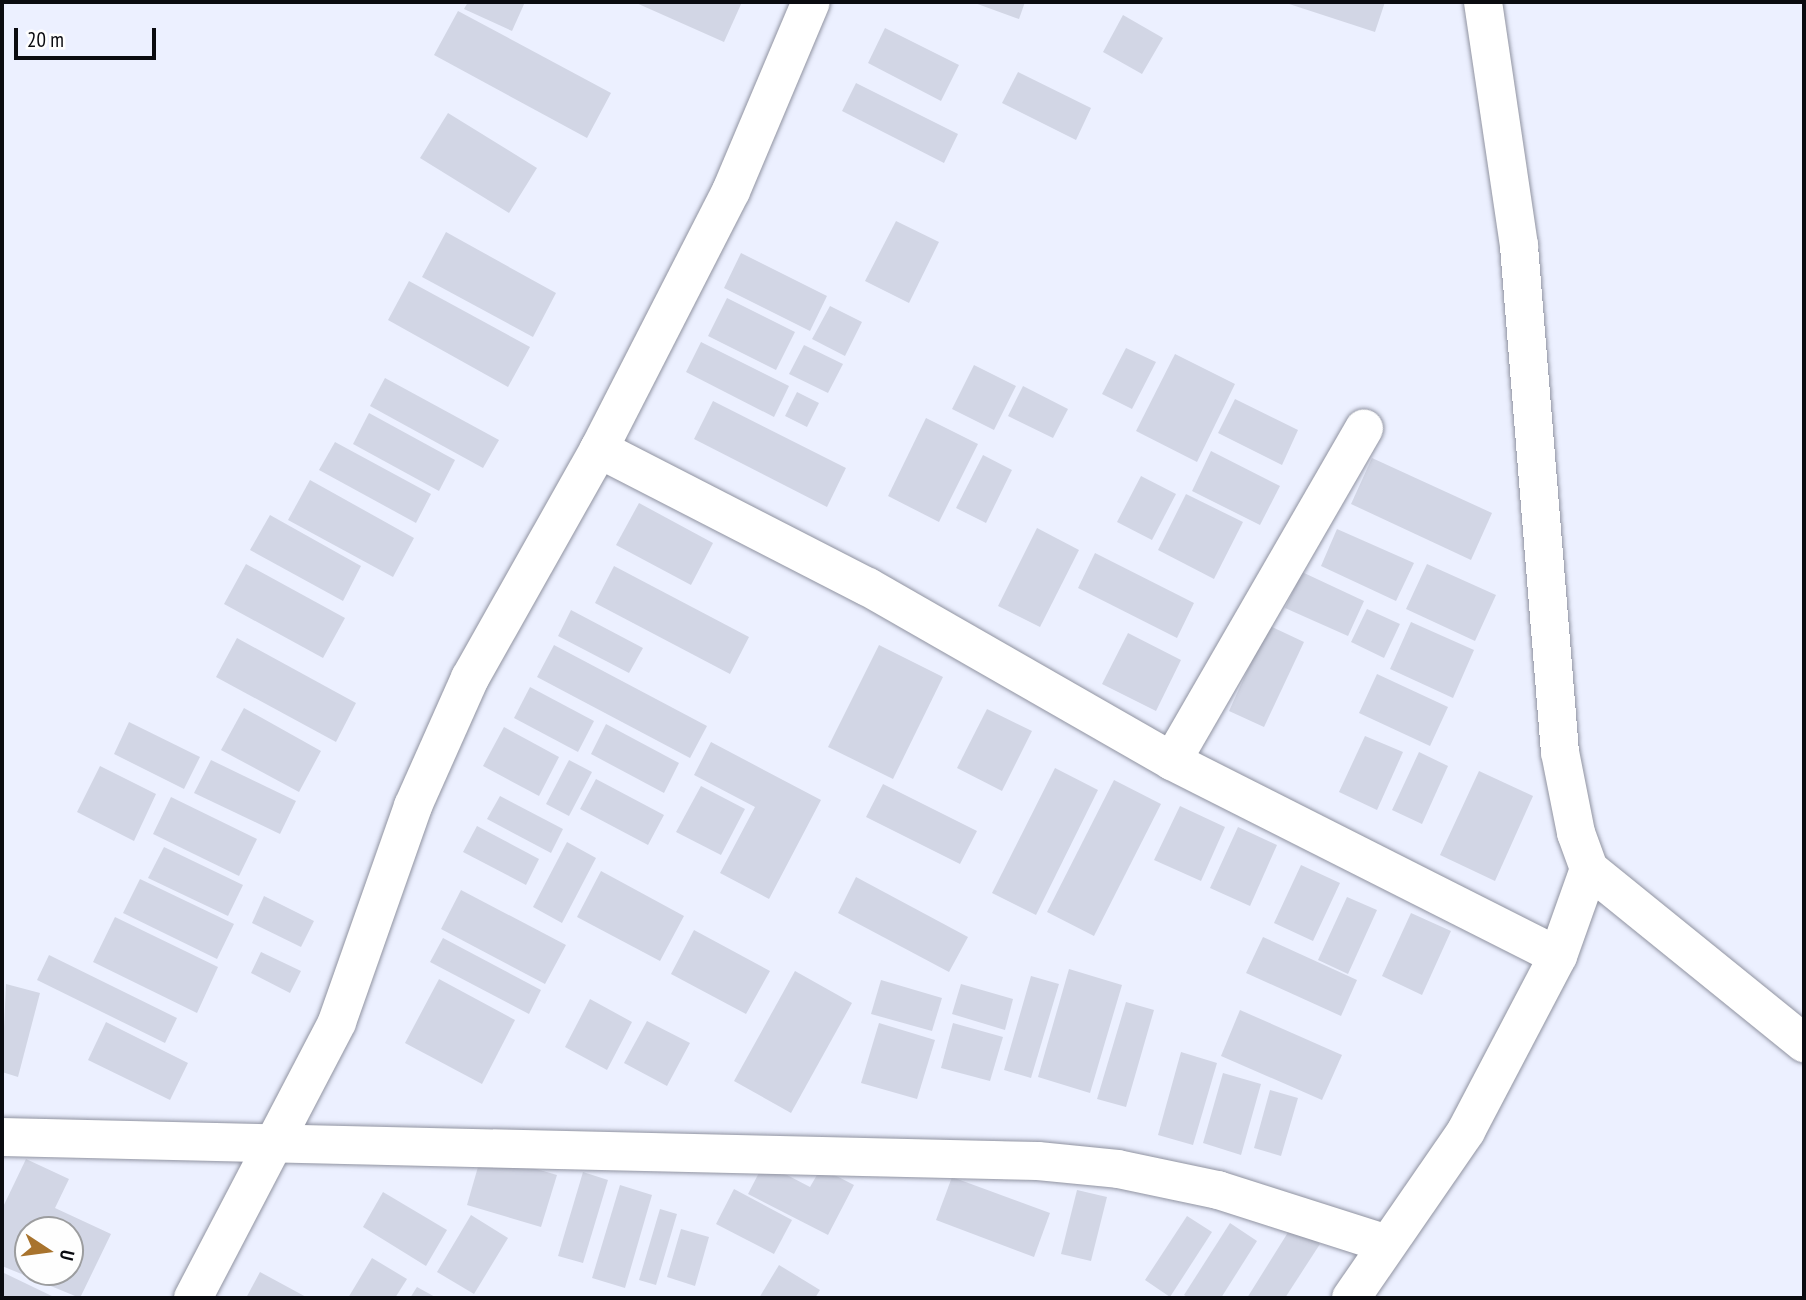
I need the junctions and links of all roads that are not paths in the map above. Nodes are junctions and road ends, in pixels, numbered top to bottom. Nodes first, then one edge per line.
1 (811, 2) edge
2 (1483, 2) edge
3 (1364, 429) dead end
4 (599, 449) junction
5 (1172, 761) junction
6 (1589, 869) junction
7 (1558, 956) junction
8 (1804, 1043) edge
9 (2, 1137) edge
10 (281, 1139) junction
11 (1387, 1244) junction
12 (193, 1298) edge
13 (1351, 1298) edge

1 - 4 street
2 - 6 street
3 - 5 street
4 - 5 street
4 - 10 street
5 - 7 street
6 - 7 street
6 - 8 street
7 - 11 street
9 - 10 street
10 - 11 street
10 - 12 street
11 - 13 street

